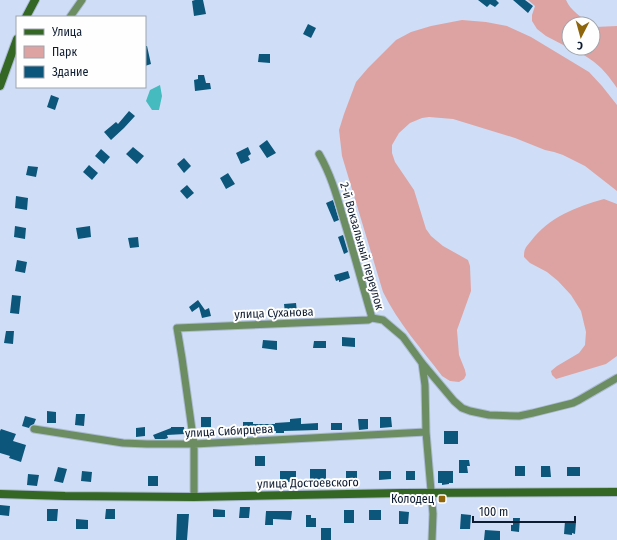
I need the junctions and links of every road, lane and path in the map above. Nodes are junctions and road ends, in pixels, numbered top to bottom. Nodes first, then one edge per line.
1 (35, 0) edge
2 (82, 0) edge
3 (27, 16) edge
4 (71, 16) edge
5 (16, 43) edge
6 (0, 86) edge
7 (319, 154) dead end
8 (372, 318) junction
9 (422, 363) junction
10 (617, 378) edge
11 (34, 429) dead end
12 (426, 432) junction
13 (194, 444) junction
14 (617, 492) edge
15 (0, 494) edge
16 (431, 494) junction
17 (194, 497) junction
18 (432, 540) edge

1 - 3 main road
2 - 4 street
5 - 6 main road
7 - 8 street, 2-й Вокзальный переулок
8 - 9 street, 2-й Вокзальный переулок
8 - 13 street, улица Суханова
9 - 10 street, 2-й Вокзальный переулок
9 - 12 street
11 - 13 street, улица Сибирцева
12 - 13 street, улица Сибирцева
12 - 16 street
13 - 17 street
14 - 16 main road, улица Достоевского
15 - 17 main road, улица Достоевского
16 - 17 main road, улица Достоевского
16 - 18 street

